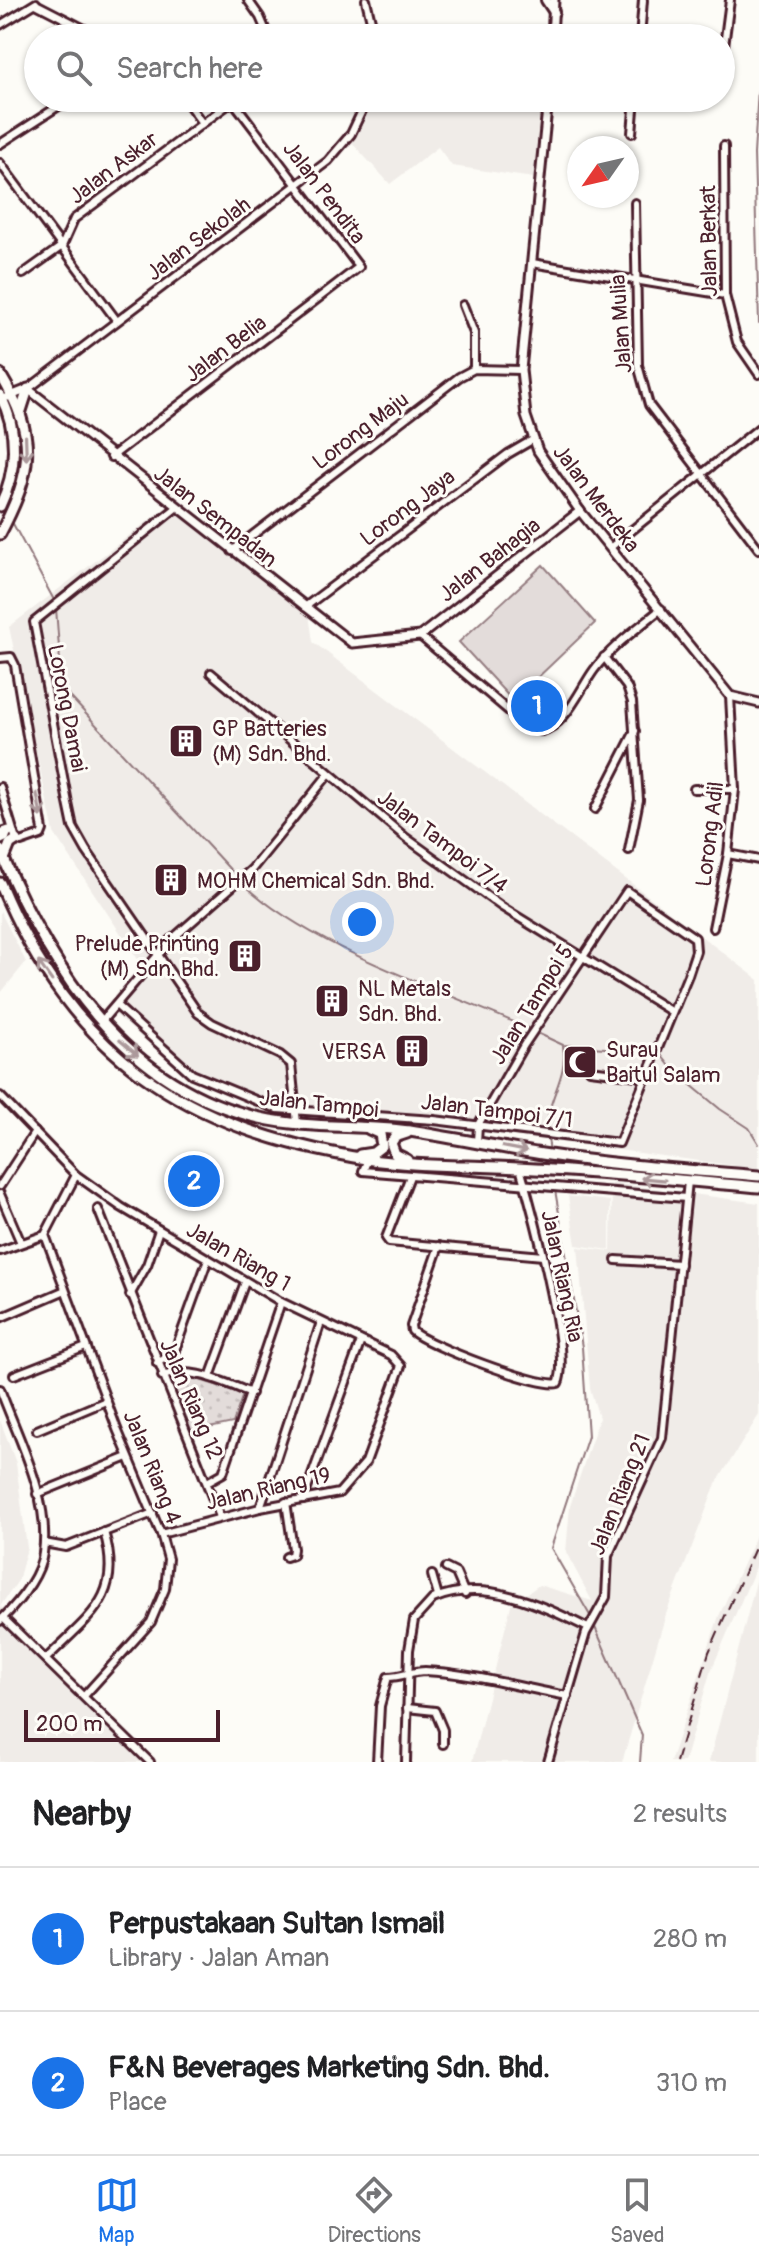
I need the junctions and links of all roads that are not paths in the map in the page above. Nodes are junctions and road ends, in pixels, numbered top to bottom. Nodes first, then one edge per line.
1 (248, 0) edge
2 (366, 0) edge
3 (546, 0) edge
4 (554, 0) edge
5 (643, 0) edge
6 (730, 0) edge
7 (36, 2) edge
8 (554, 12) junction
9 (76, 24) edge
10 (263, 24) edge
11 (372, 24) edge
12 (553, 24) edge
13 (641, 24) edge
14 (727, 24) edge
15 (0, 25) edge
16 (49, 112) edge
17 (194, 112) edge
18 (218, 112) edge
19 (244, 112) edge
20 (365, 112) edge
21 (547, 112) edge
22 (634, 112) edge
23 (202, 123) junction
24 (632, 133) dead end
25 (0, 144) edge
26 (724, 146) dead end
27 (0, 163) edge
28 (297, 185) junction
29 (635, 208) edge
30 (62, 246) junction
31 (532, 263) junction
32 (359, 267) joint
33 (23, 274) dead end
34 (635, 282) junction
35 (725, 295) junction
36 (463, 305) dead end
37 (117, 321) junction
38 (474, 369) junction
39 (521, 370) junction
40 (0, 374) edge
41 (759, 374) edge
42 (28, 389) junction
43 (13, 395) junction
44 (1, 397) edge
45 (20, 414) junction
46 (759, 428) edge
47 (534, 439) junction
48 (111, 457) junction
49 (700, 475) junction
50 (2, 503) edge
51 (176, 508) junction
52 (580, 511) junction
53 (0, 534) edge
54 (611, 547) junction
55 (759, 549) edge
56 (232, 551) junction
57 (305, 607) junction
58 (661, 609) junction
59 (420, 636) junction
60 (604, 657) junction
61 (0, 658) edge
62 (211, 673) dead end
63 (730, 696) junction
64 (759, 703) edge
65 (635, 731) junction
66 (328, 775) junction
67 (0, 787) edge
68 (694, 789) dead end
69 (735, 789) junction
70 (595, 809) dead end
71 (6, 829) edge
72 (16, 840) junction
73 (0, 841) edge
74 (629, 850) dead end
75 (728, 854) junction
76 (2, 855) edge
77 (759, 860) edge
78 (0, 883) edge
79 (713, 928) dead end
80 (157, 956) junction
81 (582, 957) junction
82 (116, 1005) junction
83 (672, 1012) junction
84 (101, 1022) junction
85 (590, 1070) dead end
86 (647, 1076) junction
87 (0, 1096) edge
88 (298, 1110) junction
89 (419, 1119) junction
90 (297, 1123) junction
91 (355, 1124) junction
92 (478, 1125) junction
93 (35, 1132) junction
94 (416, 1132) junction
95 (477, 1142) junction
96 (348, 1155) junction
97 (368, 1159) junction
98 (414, 1163) junction
99 (520, 1168) junction
100 (562, 1171) junction
101 (76, 1175) junction
102 (410, 1176) junction
103 (624, 1176) junction
104 (759, 1176) edge
105 (688, 1181) junction
106 (0, 1186) edge
107 (525, 1187) junction
108 (759, 1187) edge
109 (569, 1190) junction
110 (622, 1193) junction
111 (0, 1194) edge
112 (686, 1198) junction
113 (98, 1209) dead end
114 (159, 1230) junction
115 (45, 1235) junction
116 (21, 1243) junction
117 (439, 1246) junction
118 (0, 1251) edge
119 (543, 1256) junction
120 (208, 1259) junction
121 (616, 1260) dead end
122 (680, 1264) junction
123 (245, 1282) junction
124 (63, 1291) junction
125 (130, 1295) junction
126 (281, 1302) junction
127 (0, 1318) edge
128 (321, 1322) junction
129 (361, 1341) junction
130 (86, 1347) junction
131 (157, 1363) junction
132 (401, 1366) joint
133 (14, 1375) dead end
134 (162, 1376) junction
135 (210, 1377) junction
136 (0, 1389) edge
137 (251, 1393) junction
138 (106, 1401) junction
139 (10, 1416) junction
140 (2, 1420) dead end
141 (37, 1430) dead end
142 (128, 1457) junction
143 (207, 1482) junction
144 (37, 1494) junction
145 (303, 1500) junction
146 (286, 1502) junction
147 (260, 1508) junction
148 (153, 1513) junction
149 (220, 1517) junction
150 (104, 1532) junction
151 (161, 1534) junction
152 (44, 1543) junction
153 (286, 1557) dead end
154 (446, 1568) dead end
155 (432, 1575) dead end
156 (465, 1594) junction
157 (438, 1596) junction
158 (1, 1620) edge
159 (592, 1623) junction
160 (47, 1658) junction
161 (409, 1674) junction
162 (84, 1696) junction
163 (568, 1696) junction
164 (407, 1708) junction
165 (443, 1744) dead end
166 (150, 1762) edge
167 (377, 1762) edge
168 (406, 1762) edge
169 (548, 1762) edge

1 - 10 street
2 - 11 street
3 - 8 main road
4 - 8 street
5 - 13 street
6 - 14 street
7 - 9 street
7 - 15 street
8 - 12 street
16 - 25 street
17 - 23 street
18 - 23 street, Jalan Askar
19 - 28 street, Jalan Pendita
20 - 28 street, Jalan Sekolah
21 - 31 street, Jalan Merdeka
22 - 24 street
23 - 30 street, Jalan Askar
26 - 35 street, Jalan Berkat
27 - 30 street
28 - 32 street, Jalan Pendita
28 - 37 street, Jalan Sekolah
29 - 34 street, Jalan Mulia
30 - 33 street, Jalan Askar
30 - 37 street
31 - 34 street
31 - 39 street, Jalan Merdeka
32 - 48 street, Jalan Belia
34 - 35 street
34 - 49 street, Jalan Mulia
35 - 41 street, Jalan Berkat
36 - 38 street
37 - 42 street, Jalan Sekolah
38 - 39 street
38 - 56 street, Lorong Maju
39 - 47 street, Jalan Merdeka
40 - 43 main road
42 - 43 street
42 - 45 main road
42 - 48 street, Jalan Sempadan
43 - 44 street
43 - 45 main road
44 - 50 main road
45 -> 53 main road
46 - 49 street
47 - 52 street, Jalan Merdeka
47 - 57 street, Lorong Jaya
48 - 51 street, Jalan Sempadan
49 - 54 street
49 - 55 street, Jalan Mulia
51 - 56 street, Jalan Sempadan
51 - 80 street, Lorong Damai
52 - 54 street, Jalan Merdeka
52 - 59 street, Jalan Bahagia
54 - 58 street, Jalan Merdeka
56 - 57 street, Jalan Sempadan
57 - 59 street, Jalan Sempadan
58 - 60 street
58 - 63 street, Jalan Merdeka
59 - 60 street
60 - 65 street
61 -> 72 street
62 - 66 street, Jalan Tampoi 7/4
63 - 64 street
63 - 69 street, Lorong Adil
65 - 70 street
65 - 74 street
66 - 80 street
66 - 81 street, Jalan Tampoi 7/4
67 - 71 street
68 - 69 street
69 - 75 street, Lorong Adil
71 - 72 street
71 - 73 street
72 - 76 main road
75 - 77 street
75 - 79 street, Lorong Adil
76 - 84 main road, Jalan Tampoi
96 -> 78 main road, Jalan Tampoi
80 - 82 street
80 - 88 street
81 - 83 street, Jalan Tampoi 7/4
81 - 83 street, Jalan Tampoi 5
81 - 92 street, Jalan Tampoi 5
82 - 84 street
82 - 88 street, Jalan Tampoi 7/1
83 - 86 street
84 -> 90 main road, Jalan Tampoi
85 - 86 street
86 - 92 street, Jalan Tampoi 7/1
87 - 93 street, Jalan Riang 1
88 - 89 street, Jalan Tampoi 7/1
88 - 90 street
89 - 92 street, Jalan Tampoi 7/1
89 - 94 street
90 - 91 main road, Jalan Tampoi
91 - 94 main road, Jalan Tampoi
91 - 96 main road
92 - 95 street, Jalan Tampoi 5
93 - 101 street, Jalan Riang 1
93 - 106 street
94 - 95 main road, Jalan Tampoi
94 - 98 main road
95 -> 104 main road, Jalan Tampoi
96 - 97 main road, Jalan Tampoi
97 - 98 main road, Jalan Tampoi
97 - 102 street
98 - 99 main road, Jalan Tampoi
99 - 100 main road, Jalan Tampoi
99 - 107 street, Jalan Riang Ria
100 - 103 main road, Jalan Tampoi
100 - 109 street
101 - 114 street, Jalan Riang 1
101 - 115 street
102 - 107 street
102 - 117 street
105 -> 103 main road, Jalan Tampoi
103 - 110 street
105 - 108 main road, Jalan Tampoi
105 - 112 street, Jalan Riang 21
107 - 109 street
107 - 119 street, Jalan Riang Ria
109 - 110 street
110 - 112 street
111 - 116 street
112 - 122 street, Jalan Riang 21
113 - 125 street, Jalan Riang 12
114 - 120 street, Jalan Riang 1
114 - 125 street
115 - 116 street
115 - 124 street, Jalan Riang 4
116 - 118 street
117 - 119 street
117 - 119 street, Jalan Riang Ria
120 - 123 street, Jalan Riang 1
120 - 131 street
121 - 122 street
122 - 159 street, Jalan Riang 21
123 - 126 street, Jalan Riang 1
123 - 135 street
124 - 127 street
124 - 130 street, Jalan Riang 4
125 - 131 street, Jalan Riang 12
126 - 128 street, Jalan Riang 1
126 - 137 street
128 - 129 street, Jalan Riang 1
128 - 147 street
129 - 132 street, Jalan Riang 1
129 - 145 street
130 - 133 street
130 - 138 street, Jalan Riang 4
131 - 134 street, Jalan Riang 12
132 - 145 street, Jalan Riang 19
134 - 135 street
134 - 143 street, Jalan Riang 12
135 - 137 street
136 - 139 street
137 - 143 street
138 - 141 street
138 - 142 street, Jalan Riang 4
139 - 140 street
139 - 144 street
142 - 144 street
142 - 148 street, Jalan Riang 4
143 - 149 street, Jalan Riang 12
144 - 152 street
145 - 146 street, Jalan Riang 19
146 - 147 street, Jalan Riang 19
146 - 153 street
147 - 149 street, Jalan Riang 19
148 - 150 street
148 - 151 street, Jalan Riang 4
149 - 151 street, Jalan Riang 19
150 - 152 street
150 - 160 street
151 - 162 street, Jalan Riang 4
152 - 158 street
154 - 156 street
155 - 157 street
156 - 157 street
156 - 159 street
157 - 161 street
158 - 160 street
159 - 163 street, Jalan Riang 21
160 - 162 street
161 - 163 street
161 - 164 street
161 - 167 street
162 - 166 street
163 - 169 street, Jalan Riang 21
164 - 165 street
164 - 168 street

